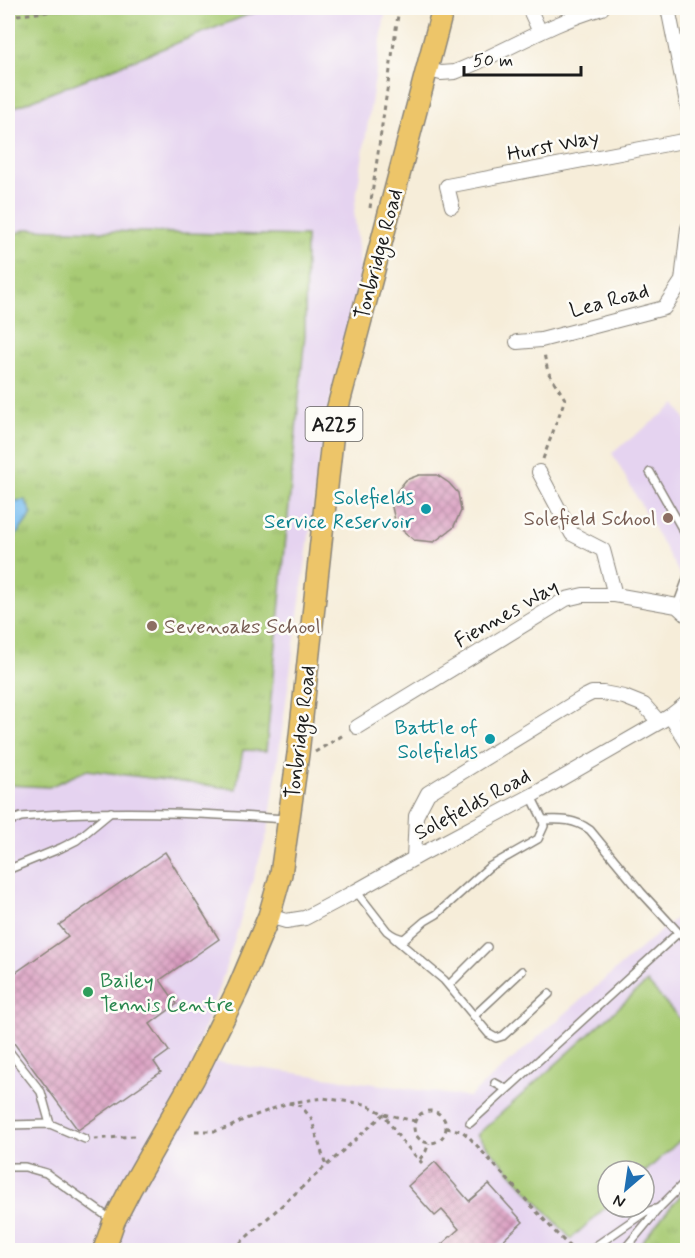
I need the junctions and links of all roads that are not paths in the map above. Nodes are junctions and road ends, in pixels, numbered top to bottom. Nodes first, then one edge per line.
1 (443, 8) edge
2 (529, 8) edge
3 (602, 8) edge
4 (668, 8) edge
5 (540, 32) junction
6 (426, 69) junction
7 (687, 108) edge
8 (687, 140) edge
9 (452, 206) dead end
10 (687, 228) edge
11 (518, 342) dead end
12 (539, 472) road end
13 (650, 472) dead end
14 (687, 540) edge
15 (687, 576) edge
16 (615, 595) junction
17 (682, 611) edge
18 (687, 702) edge
19 (665, 719) junction
20 (357, 727) road end
21 (687, 744) edge
22 (531, 796) junction
23 (111, 812) junction
24 (289, 820) junction
25 (543, 820) junction
26 (8, 822) edge
27 (414, 858) junction
28 (8, 869) edge
29 (356, 891) junction
30 (268, 916) junction
31 (678, 933) junction
32 (393, 936) junction
33 (687, 943) edge
34 (487, 947) dead end
35 (522, 971) dead end
36 (449, 985) junction
37 (549, 994) dead end
38 (474, 1016) junction
39 (8, 1050) edge
40 (495, 1083) dead end
41 (506, 1089) junction
42 (470, 1123) dead end
43 (50, 1124) junction
44 (8, 1125) edge
45 (85, 1139) road end
46 (8, 1167) edge
47 (687, 1179) edge
48 (659, 1208) junction
49 (114, 1221) junction
50 (104, 1251) edge
51 (590, 1251) edge
52 (624, 1251) edge

1 - 6 main road, Tonbridge Road / A225
2 - 5 street
3 - 5 street
4 - 7 street
5 - 6 street
6 - 24 main road, Tonbridge Road / A225
8 - 9 street, Hurst Way
10 - 11 street, Lea Road
12 - 16 street
13 - 14 lane
15 - 17 lane
16 - 17 street, Fiennes Way
16 - 20 street, Fiennes Way
18 - 19 street, Solefields Road
19 - 21 street
19 - 22 street, Solefields Road
19 - 27 street
22 - 25 lane
22 - 27 street, Solefields Road
23 - 24 lane
23 - 26 lane
23 - 28 lane
24 - 30 main road, Tonbridge Road / A225
25 - 31 lane
25 - 32 lane
27 - 29 street, Solefields Road
29 - 30 street, Solefields Road
29 - 32 lane
30 - 49 main road, Tonbridge Road / A225
31 - 33 lane
31 - 41 lane
32 - 36 lane
34 - 36 lane
35 - 38 lane
36 - 38 lane
37 - 38 lane
39 - 43 lane
40 - 41 lane
41 - 42 lane
43 - 44 lane
43 - 45 lane
46 - 49 lane
47 - 48 lane
48 - 51 lane
48 - 52 lane
49 - 50 main road, Tonbridge Road / A225

